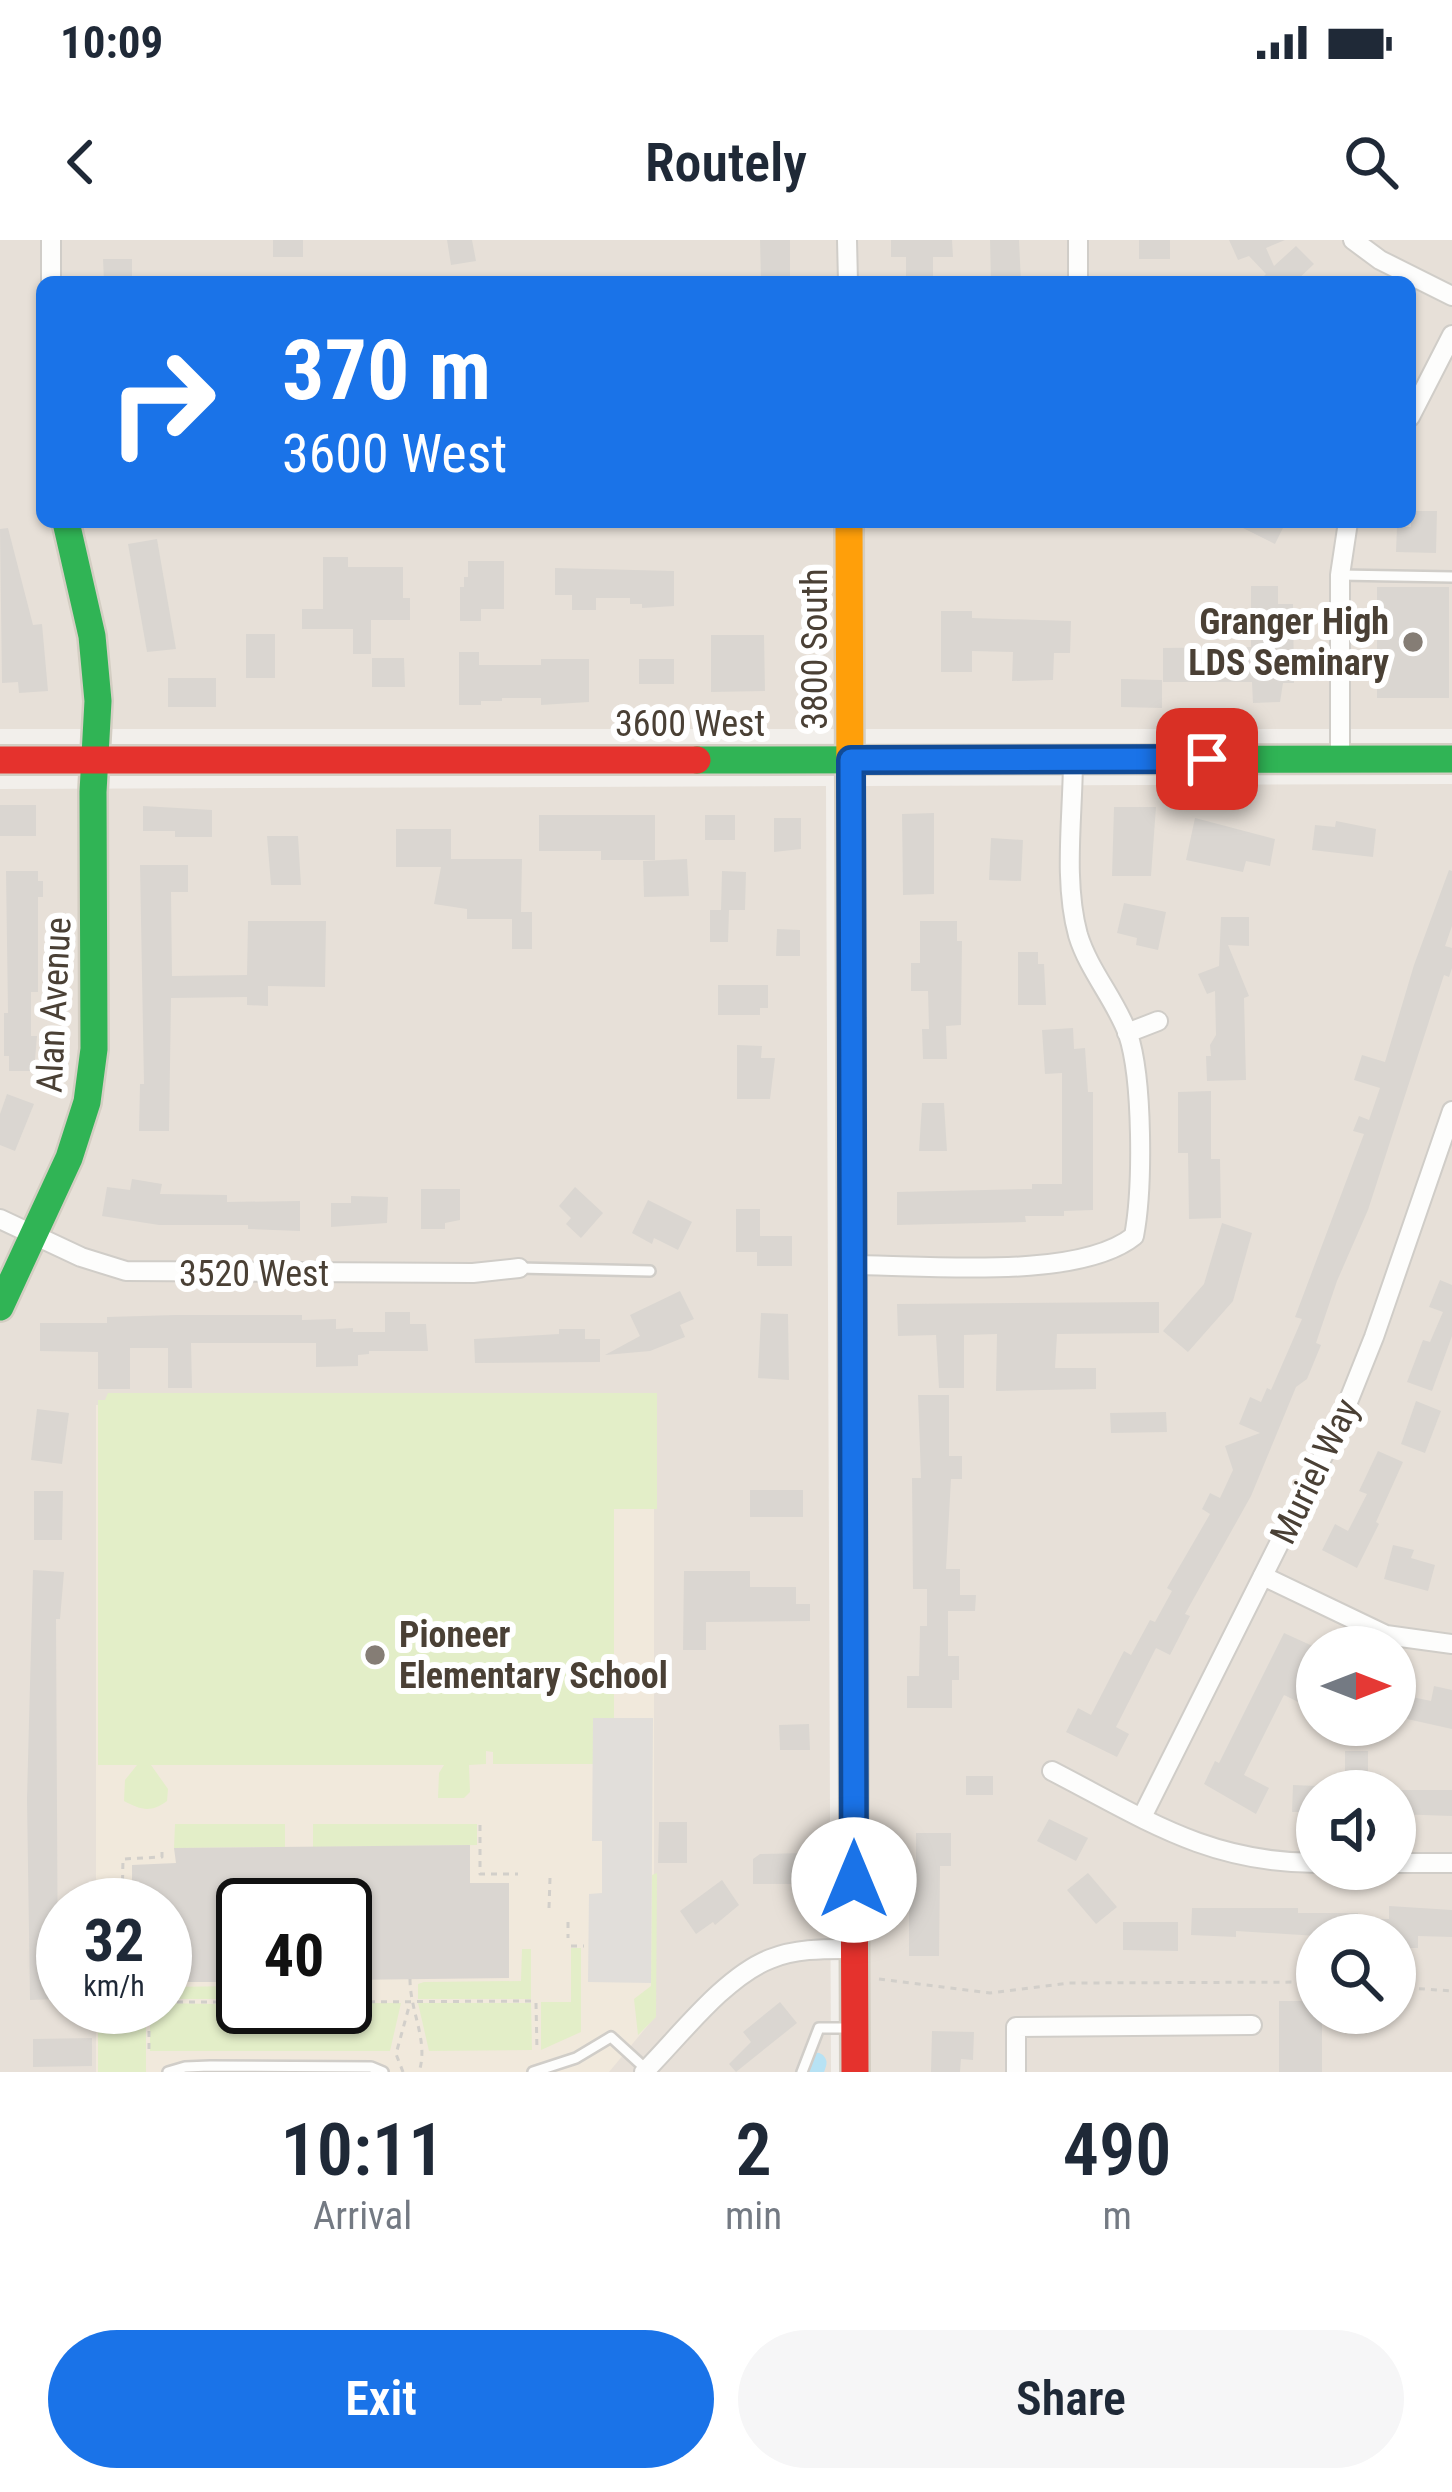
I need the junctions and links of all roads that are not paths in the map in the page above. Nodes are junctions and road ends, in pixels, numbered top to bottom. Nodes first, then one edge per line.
1 (51, 240) edge
2 (848, 240) edge
3 (1078, 240) edge
4 (1352, 240) edge
5 (51, 276) edge
6 (848, 276) edge
7 (1078, 276) edge
8 (1412, 276) edge
9 (1416, 278) edge
10 (1452, 296) edge
11 (1452, 335) edge
12 (1416, 405) edge
13 (67, 528) edge
14 (849, 528) edge
15 (1347, 528) edge
16 (1340, 575) junction
17 (1452, 578) edge
18 (1073, 759) junction
19 (1340, 759) junction
20 (1452, 759) edge
21 (0, 760) edge
22 (96, 760) junction
23 (851, 760) junction
24 (1158, 1021) dead end
25 (1127, 1033) junction
26 (1452, 1111) edge
27 (1444, 1158) edge
28 (0, 1219) edge
29 (33, 1235) junction
30 (853, 1265) junction
31 (519, 1268) joint
32 (650, 1271) dead end
33 (0, 1307) edge
34 (1263, 1576) junction
35 (1452, 1644) edge
36 (1052, 1772) dead end
37 (1142, 1816) junction
38 (1296, 1862) edge
39 (1416, 1863) edge
40 (1452, 1863) edge
41 (855, 1949) junction
42 (1252, 2025) dead end
43 (855, 2028) junction
44 (645, 2071) edge
45 (168, 2072) edge
46 (383, 2072) edge
47 (533, 2072) edge
48 (802, 2072) edge
49 (855, 2072) edge
50 (1016, 2072) edge

1 - 5 street
2 - 6 street
3 - 7 street
4 - 8 street
9 - 10 street
11 - 12 street
13 - 22 street, Alan Avenue
14 - 23 street, 3800 South
15 - 16 street
16 - 17 lane
16 - 19 street
18 - 19 street, 3600 West
18 - 23 street, 3600 West
18 - 25 street
19 - 20 street, 3600 West
21 - 22 street, 3600 West
22 - 23 street, 3600 West
22 - 29 street, Alan Avenue
23 - 30 street, 3800 South
24 - 25 street
25 - 30 street
26 - 27 street, Muriel Way
27 - 34 street, Muriel Way
28 - 29 street, 3520 West
29 - 31 street, 3520 West
29 - 33 street, Alan Avenue
30 - 41 street, 3800 South
31 - 32 lane
34 - 35 street
34 - 37 street, Muriel Way
36 - 37 street
37 - 38 street
39 - 40 street
41 - 43 street, 3800 South
41 - 44 street
42 - 50 street
43 - 48 lane
43 - 49 street, 3800 South
44 - 47 lane
45 - 46 lane

